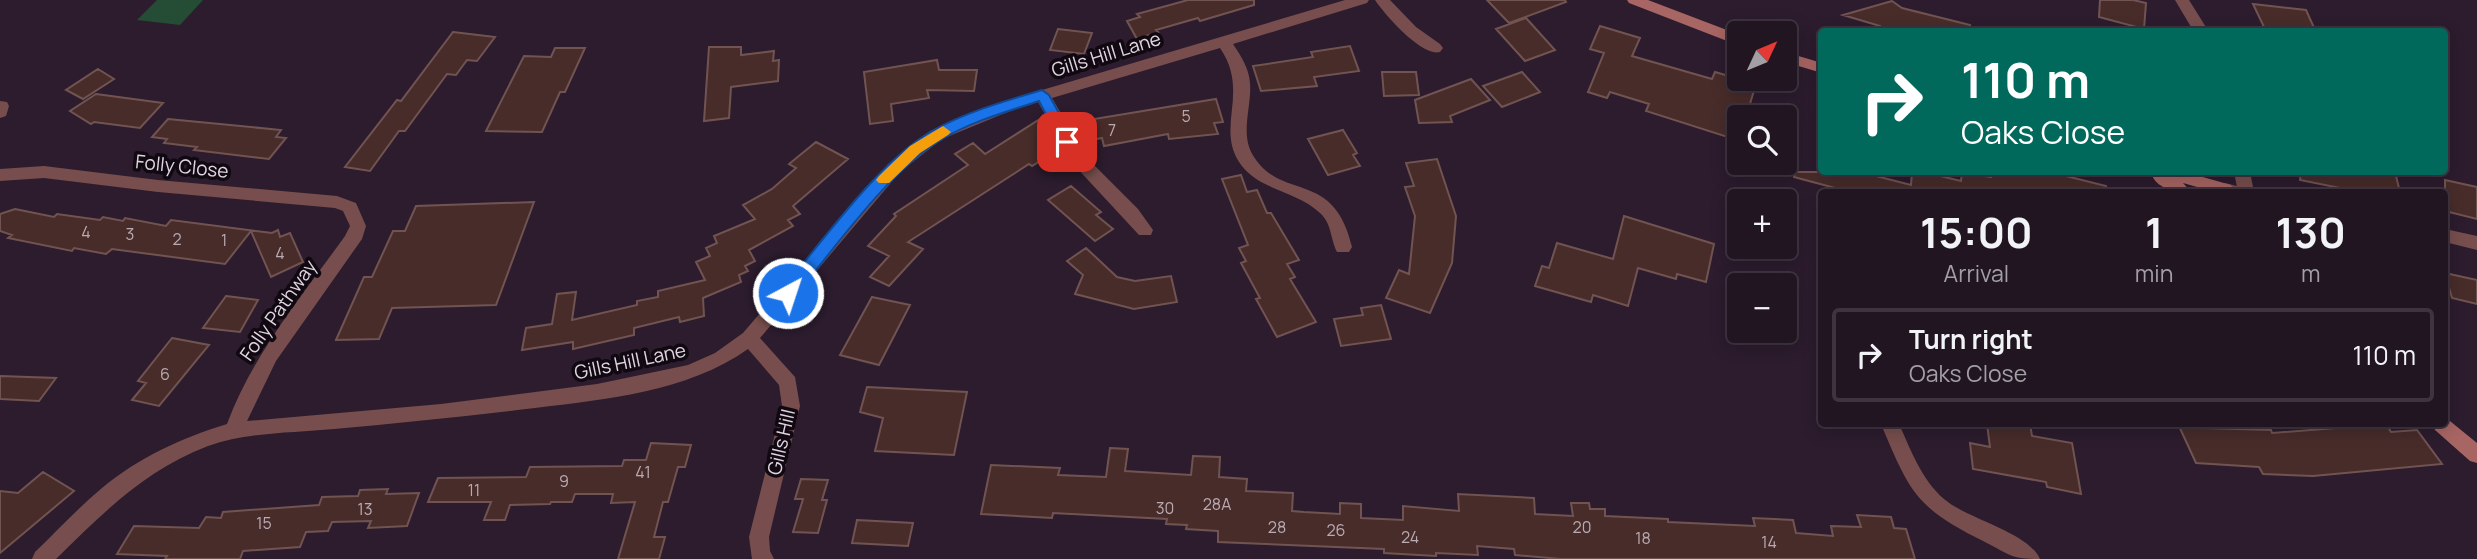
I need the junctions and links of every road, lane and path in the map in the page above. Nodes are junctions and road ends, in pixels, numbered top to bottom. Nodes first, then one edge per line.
1 (1362, 0) edge
2 (1382, 0) edge
3 (1634, 0) edge
4 (2182, 0) edge
5 (2200, 28) edge
6 (1727, 36) edge
7 (1223, 41) junction
8 (1435, 48) dead end
9 (1797, 61) edge
10 (1818, 67) edge
11 (1042, 95) junction
12 (0, 175) edge
13 (2160, 175) edge
14 (2175, 175) edge
15 (2179, 189) edge
16 (2220, 189) edge
17 (355, 216) joint
18 (1145, 230) dead end
19 (2448, 237) edge
20 (2477, 243) edge
21 (1343, 247) dead end
22 (748, 338) junction
23 (1891, 427) edge
24 (2445, 427) edge
25 (234, 430) junction
26 (2477, 455) edge
27 (760, 558) edge
28 (42, 559) edge
29 (2029, 559) edge

1 - 7 street, Gills Hill Lane
2 - 8 street
3 - 6 main road
4 - 5 street
7 - 11 street, Gills Hill Lane
7 - 21 street
9 - 10 main road
11 - 18 street
11 - 22 street, Gills Hill Lane
12 - 17 street, Folly Close
13 - 15 main road
14 - 16 main road
17 - 25 street, Folly Pathway
19 - 20 street
22 - 25 street, Gills Hill Lane
22 - 27 street, Gills Hill
23 - 29 street
24 - 26 main road
25 - 28 street, Gills Hill Lane

